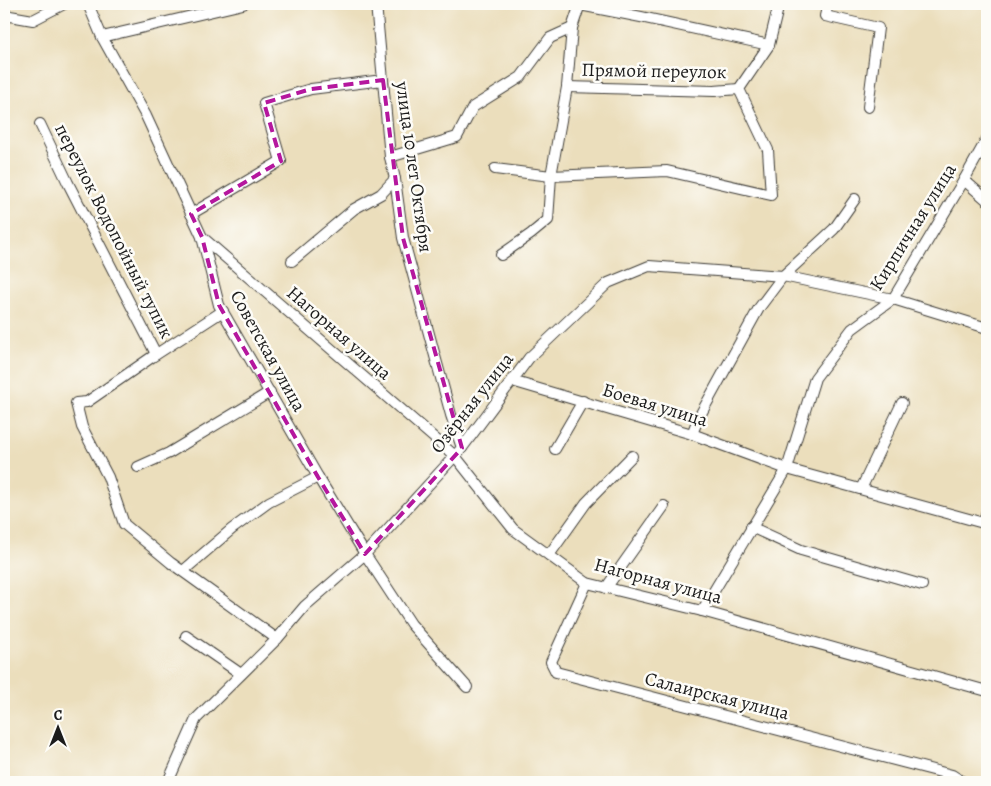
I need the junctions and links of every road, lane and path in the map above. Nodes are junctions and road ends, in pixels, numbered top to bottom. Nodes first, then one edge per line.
1 (64, 4) edge
2 (88, 4) edge
3 (243, 4) edge
4 (376, 4) edge
5 (580, 4) edge
6 (779, 4) edge
7 (828, 4) edge
8 (4, 18) edge
9 (572, 28) junction
10 (102, 37) junction
11 (769, 45) junction
12 (383, 80) junction
13 (568, 87) junction
14 (739, 89) junction
15 (868, 106) dead end
16 (40, 124) dead end
17 (987, 140) edge
18 (390, 157) junction
19 (495, 168) dead end
20 (551, 176) junction
21 (395, 179) junction
22 (964, 180) junction
23 (855, 199) dead end
24 (987, 200) edge
25 (191, 214) junction
26 (202, 237) junction
27 (501, 255) dead end
28 (292, 262) dead end
29 (783, 276) junction
30 (893, 299) junction
31 (223, 311) junction
32 (987, 328) edge
33 (156, 354) junction
34 (512, 381) junction
35 (270, 392) junction
36 (583, 402) junction
37 (902, 403) dead end
38 (692, 434) junction
39 (462, 448) junction
40 (555, 449) dead end
41 (455, 456) junction
42 (632, 456) dead end
43 (138, 467) dead end
44 (787, 469) junction
45 (318, 477) junction
46 (861, 489) junction
47 (664, 506) dead end
48 (987, 511) edge
49 (986, 524) edge
50 (751, 527) junction
51 (365, 554) junction
52 (549, 555) junction
53 (183, 571) junction
54 (587, 583) junction
55 (922, 585) dead end
56 (606, 588) junction
57 (702, 611) junction
58 (186, 636) dead end
59 (277, 638) junction
60 (241, 674) junction
61 (467, 687) dead end
62 (987, 691) edge
63 (168, 782) edge
64 (964, 782) edge

1 - 8 street
2 - 10 street, Советская улица
3 - 10 street
4 - 12 street, улица 10 лет Октября
5 - 9 street
5 - 11 street
6 - 11 street
7 - 15 street
9 - 13 street
9 - 18 street
10 - 25 street, Советская улица
11 - 14 street
12 - 18 street, улица 10 лет Октября
12 - 25 street
13 - 14 street, Прямой переулок
13 - 20 street
14 - 20 street
16 - 33 street, переулок Водопойный тупик
17 - 22 street, Кирпичная улица
18 - 21 street, улица 10 лет Октября
19 - 20 street
20 - 27 street
21 - 28 street
21 - 39 street, улица 10 лет Октября
22 - 24 street
22 - 30 street, Кирпичная улица
23 - 29 street
25 - 26 street, Советская улица
26 - 31 street, Советская улица
26 - 41 street, Нагорная улица
29 - 30 street, Озёрная улица
29 - 34 street, Озёрная улица
29 - 38 street
30 - 32 street, Озёрная улица
30 - 44 street, Кирпичная улица
31 - 33 street
31 - 35 street, Советская улица
33 - 53 street
34 - 36 street, Боевая улица
34 - 39 street, Озёрная улица
35 - 43 street
35 - 45 street, Советская улица
36 - 38 street, Боевая улица
36 - 40 street
37 - 46 street
38 - 44 street, Боевая улица
39 - 41 street, Озёрная улица
41 - 51 street, Озёрная улица
41 - 52 street, Нагорная улица
42 - 52 street
44 - 46 street, Боевая улица
44 - 50 street, Кирпичная улица
45 - 51 street, Советская улица
45 - 53 street
46 - 49 street, Боевая улица
47 - 56 street
48 - 49 street
50 - 55 street
50 - 57 street, Кирпичная улица
51 - 59 street, Озёрная улица
51 - 61 street, Советская улица
52 - 54 street, Нагорная улица
53 - 59 street
54 - 56 street, Нагорная улица
54 - 64 street, Салаирская улица
56 - 57 street, Нагорная улица
57 - 62 street, Нагорная улица
58 - 60 street
59 - 60 street, Озёрная улица
60 - 63 street, Озёрная улица

